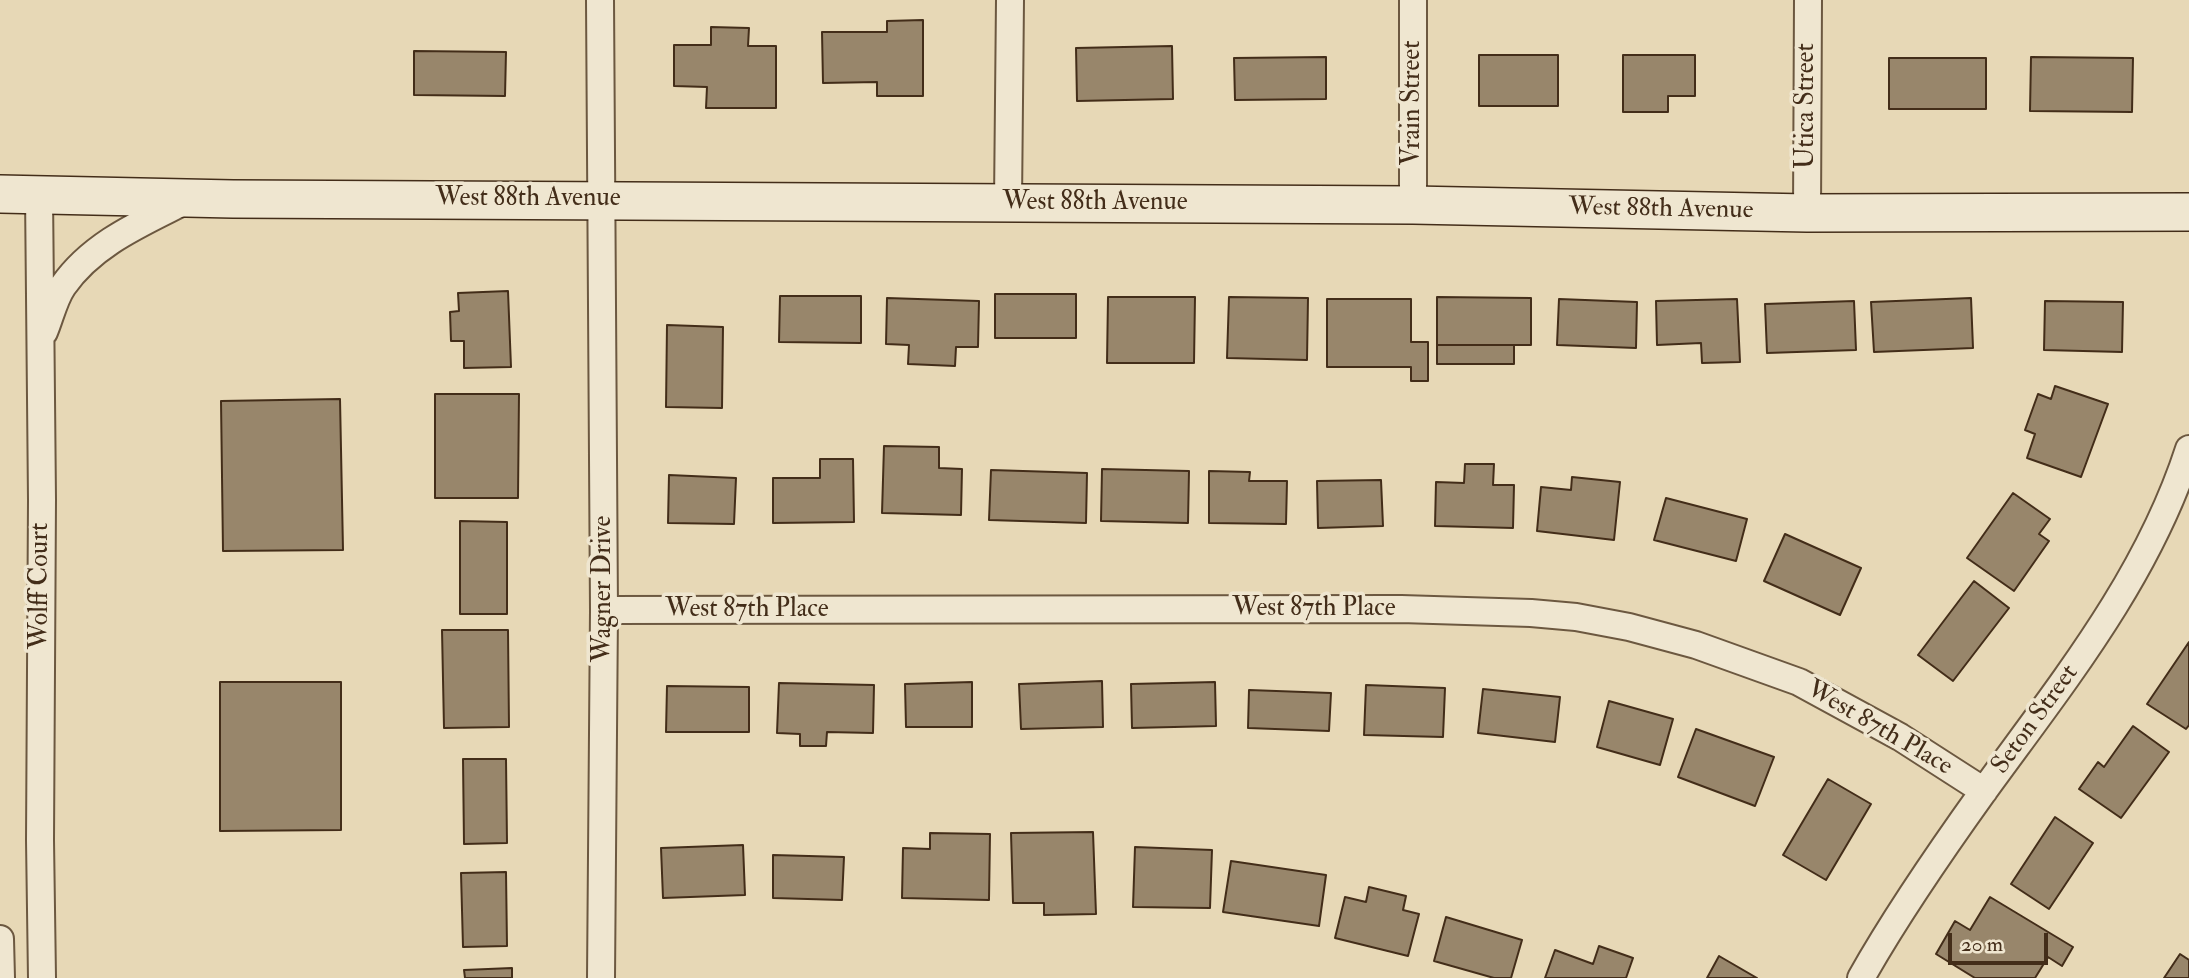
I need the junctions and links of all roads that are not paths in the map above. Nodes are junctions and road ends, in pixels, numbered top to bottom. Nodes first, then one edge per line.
1 (600, 0) edge
2 (1010, 0) edge
3 (1413, 0) edge
4 (1808, 0) edge
5 (0, 194) edge
6 (39, 194) junction
7 (190, 198) junction
8 (601, 200) junction
9 (1008, 202) junction
10 (1413, 205) junction
11 (2189, 212) edge
12 (1807, 213) junction
13 (39, 346) junction
14 (2189, 449) edge
15 (604, 610) junction
16 (1984, 791) junction
17 (0, 939) edge
18 (1, 978) edge
19 (42, 978) edge
20 (601, 978) edge
21 (1861, 978) edge

1 - 8 street, Wagner Drive
2 - 9 street
3 - 10 street, Vrain Street
4 - 12 street, Utica Street
5 - 6 street, West 88th Avenue
6 - 7 street, West 88th Avenue
6 - 13 street, Wolff Court
7 - 8 street, West 88th Avenue
7 - 13 street
8 - 9 street, West 88th Avenue
8 - 15 street, Wagner Drive
9 - 10 street, West 88th Avenue
10 - 12 street, West 88th Avenue
11 - 12 street, West 88th Avenue
13 - 19 street, Wolff Court
14 - 16 street, Seton Street
15 - 16 street, West 87th Place
15 - 20 street, Wagner Drive
16 - 21 street, Seton Street
17 - 18 street

